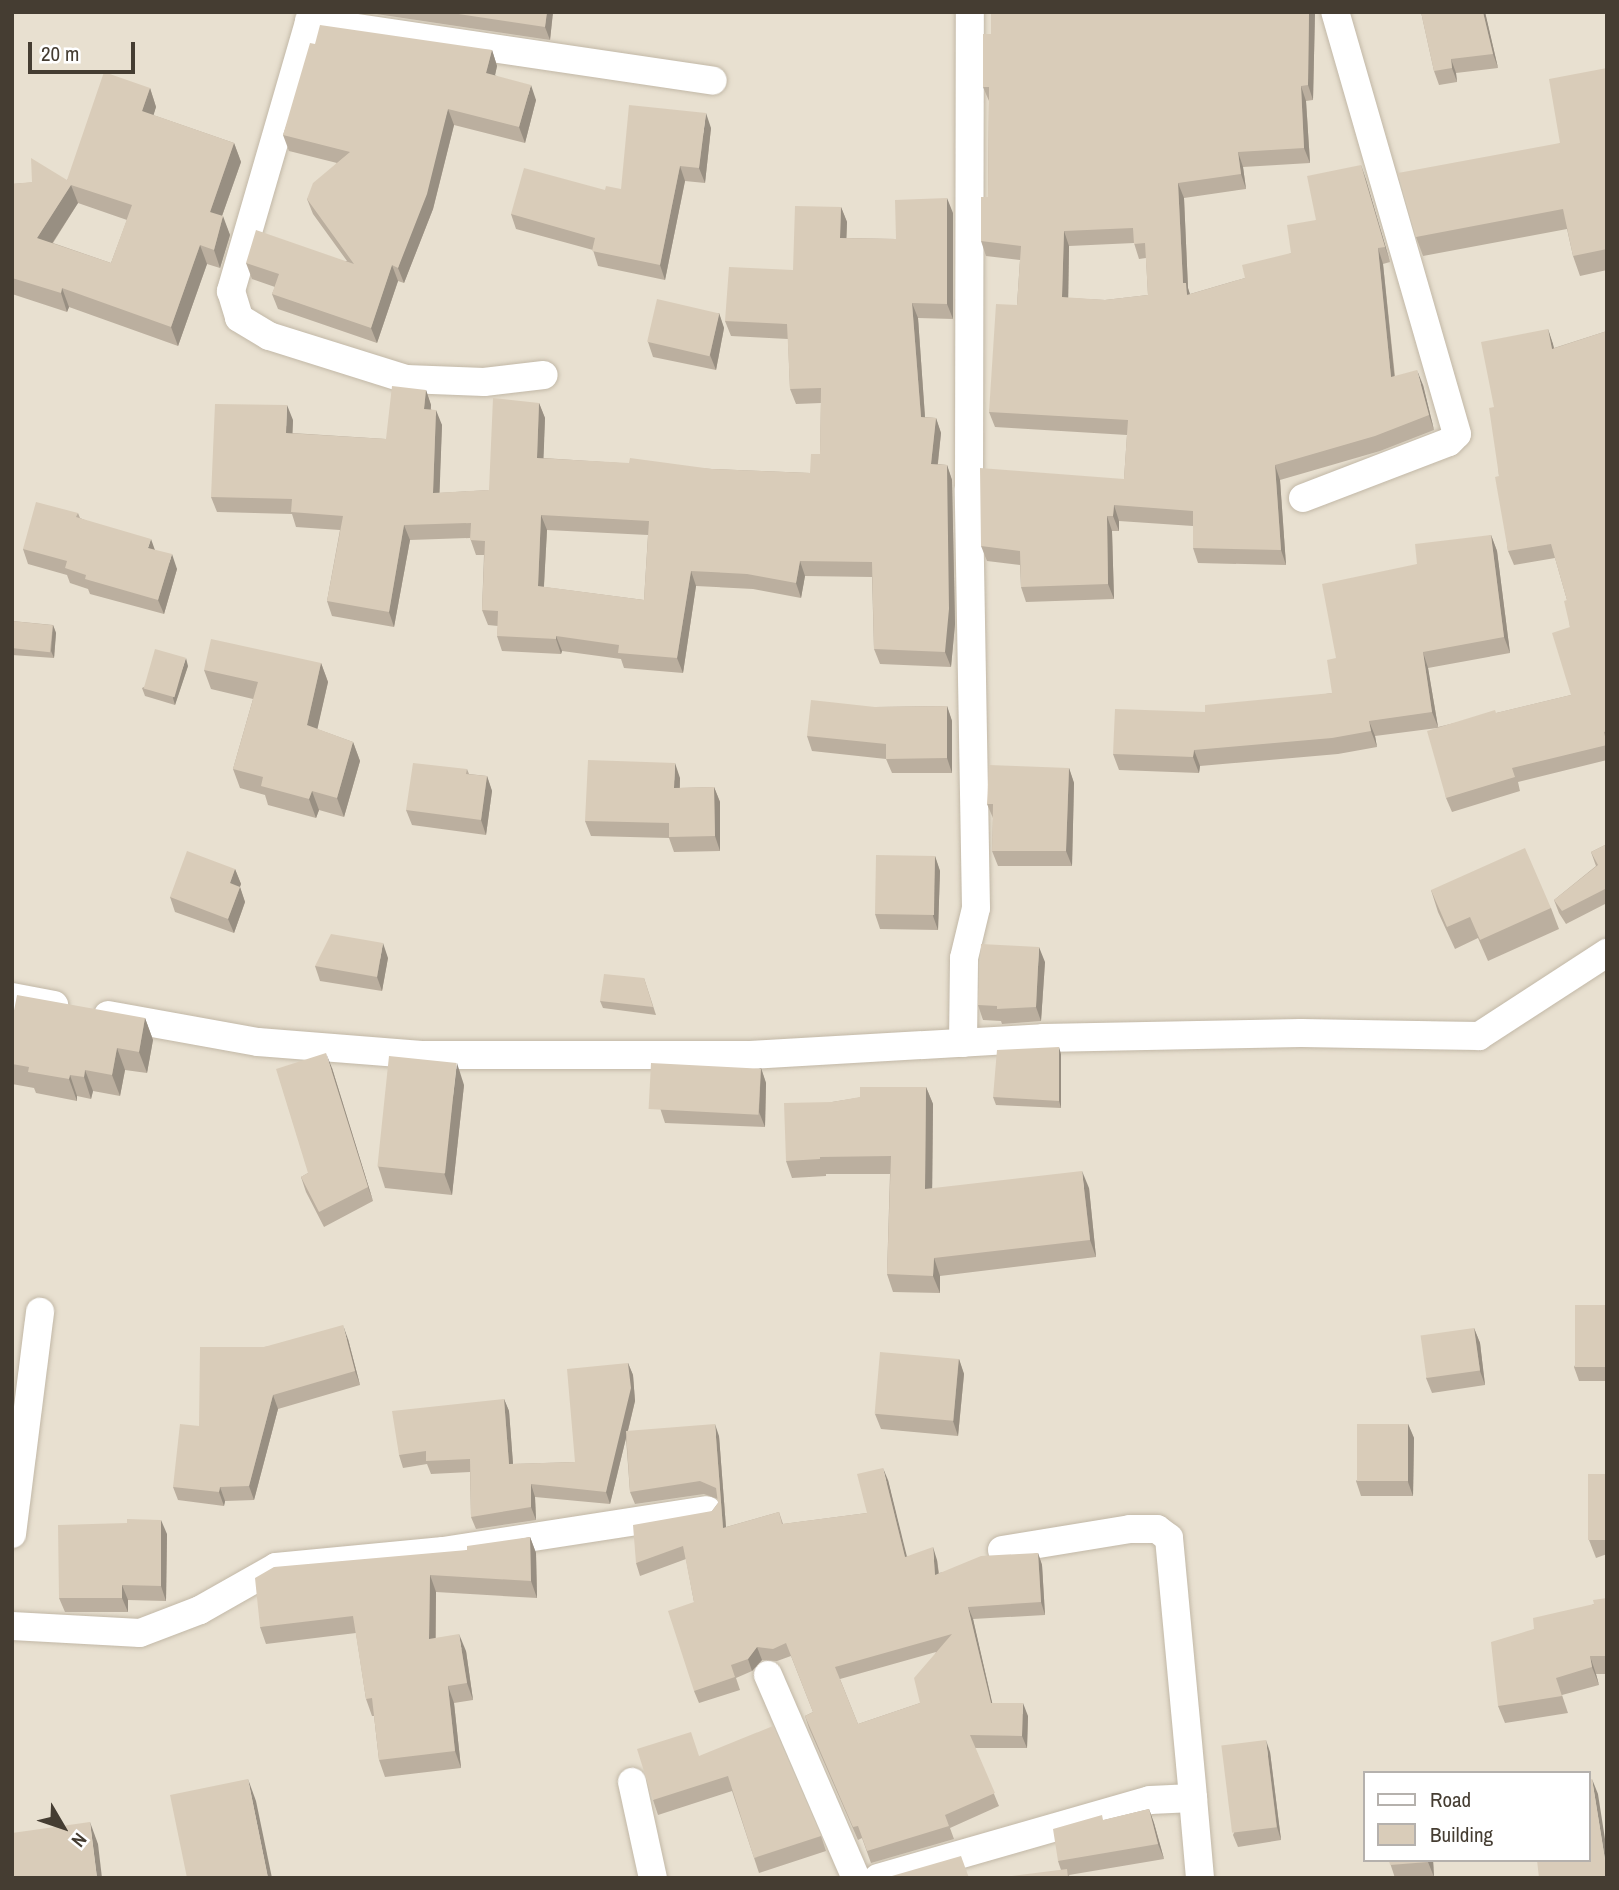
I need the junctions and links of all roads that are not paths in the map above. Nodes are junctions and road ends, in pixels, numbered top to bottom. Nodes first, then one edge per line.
1 (970, 12) edge
2 (1335, 12) edge
3 (311, 17) edge
4 (713, 80) dead end
5 (544, 375) dead end
6 (1303, 498) dead end
7 (1607, 953) edge
8 (12, 998) edge
9 (964, 1043) junction
10 (40, 1312) dead end
11 (707, 1510) edge
12 (12, 1534) edge
13 (1002, 1550) dead end
14 (12, 1626) edge
15 (768, 1675) dead end
16 (632, 1782) dead end
17 (1193, 1798) junction
18 (653, 1878) edge
19 (856, 1878) edge
20 (878, 1878) edge
21 (1200, 1878) edge

1 - 9 street
2 - 6 street
3 - 4 street
3 - 5 street
7 - 9 street
8 - 9 street
10 - 12 street
11 - 14 street
13 - 17 street
15 - 19 street
16 - 18 street
17 - 20 street
17 - 21 street

